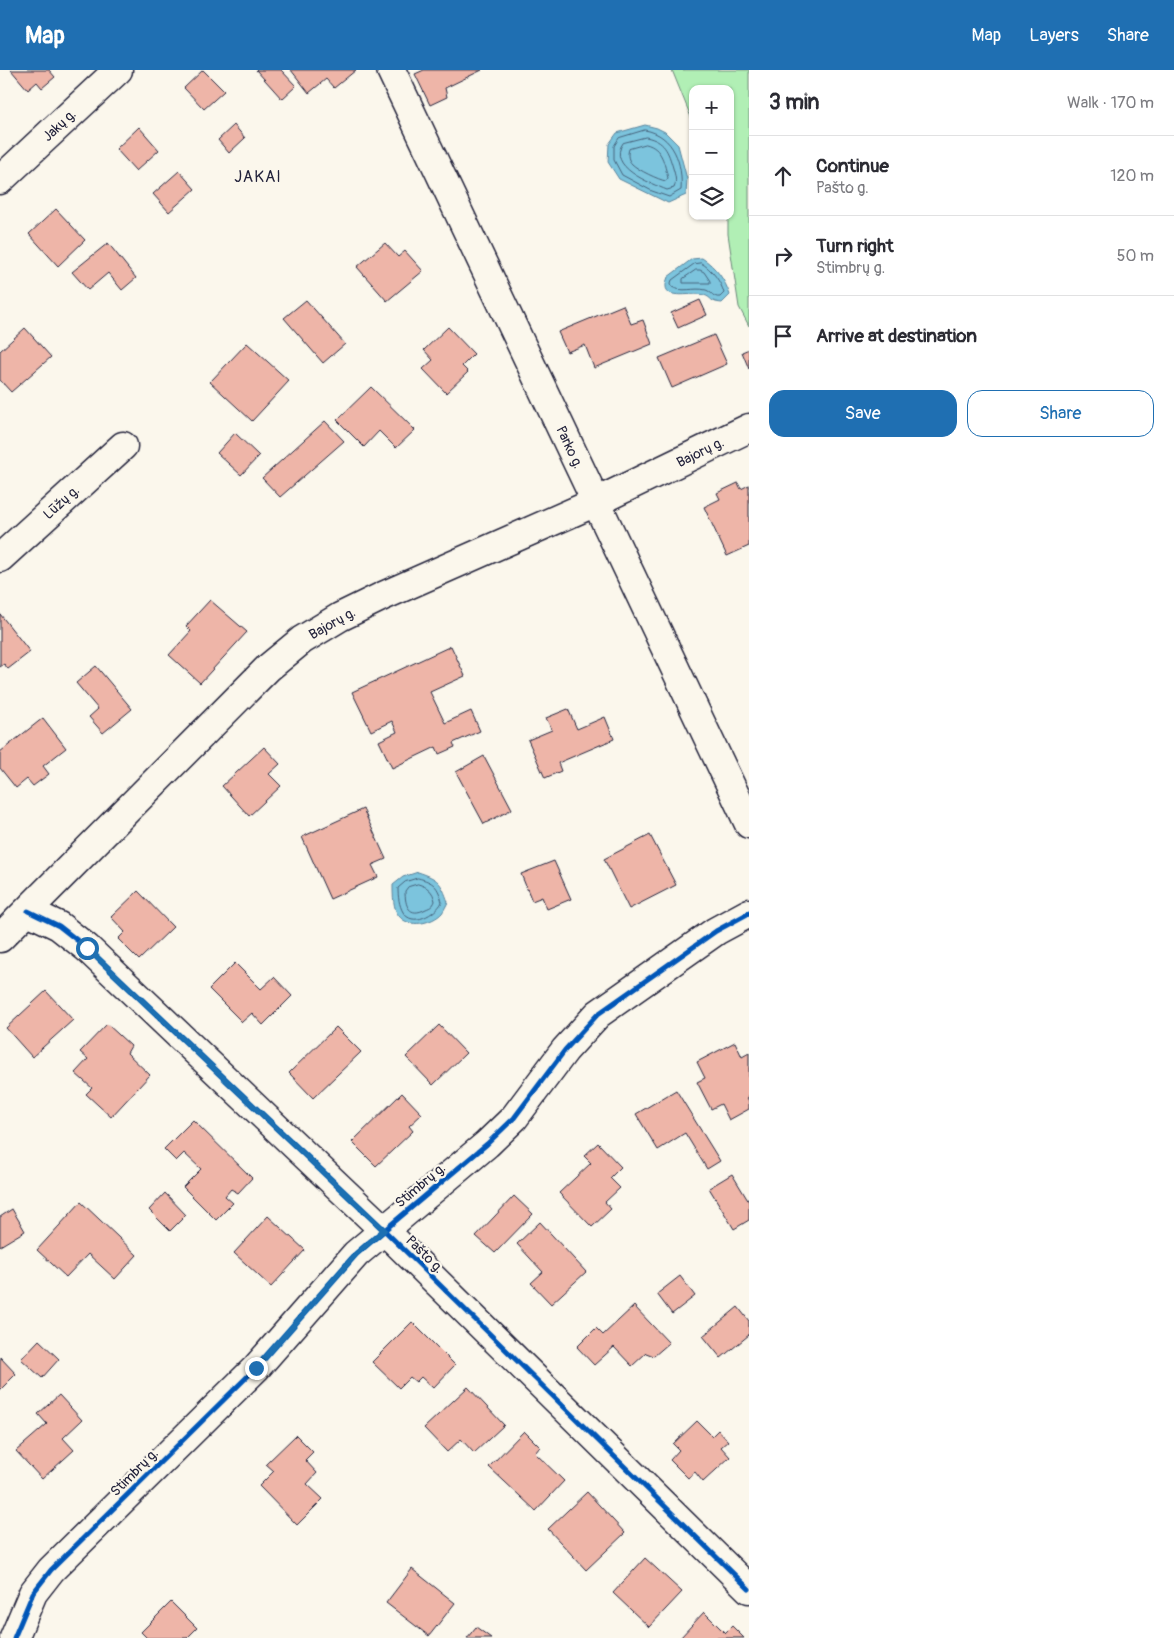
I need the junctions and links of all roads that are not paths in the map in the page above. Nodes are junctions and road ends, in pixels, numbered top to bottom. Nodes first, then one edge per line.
1 (118, 70) edge
2 (391, 70) edge
3 (0, 180) edge
4 (749, 428) edge
5 (123, 446) dead end
6 (596, 502) junction
7 (0, 558) edge
8 (749, 824) edge
9 (749, 912) edge
10 (9, 924) edge
11 (384, 1230) junction
12 (749, 1589) edge
13 (14, 1638) edge

1 - 3 street, Jakų g.
2 - 6 street, Parko g.
4 - 6 street, Bajorų g.
5 - 7 street, Lūžų g.
6 - 8 street, Parko g.
6 - 10 street, Bajorų g.
9 - 11 street, Stimbrų g.
10 - 11 street, Pašto g.
11 - 12 street, Pašto g.
11 - 13 street, Stimbrų g.

